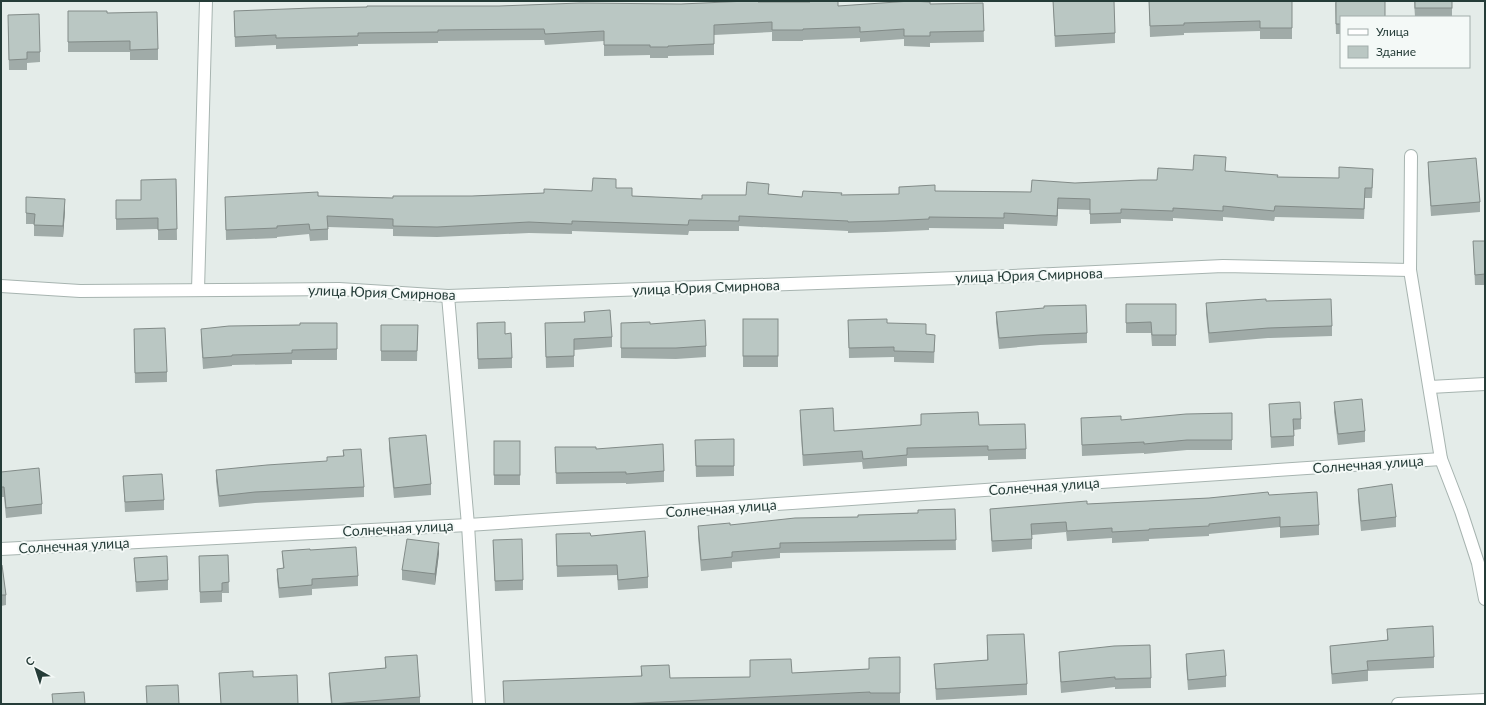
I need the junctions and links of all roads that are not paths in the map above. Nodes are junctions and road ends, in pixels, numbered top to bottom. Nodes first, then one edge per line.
1 (206, 1) edge
2 (1411, 156) dead end
3 (1410, 270) junction
4 (1, 286) edge
5 (198, 290) junction
6 (448, 296) junction
7 (1485, 384) edge
8 (1430, 387) junction
9 (1441, 459) junction
10 (468, 525) junction
11 (1, 549) edge
12 (1485, 599) edge
13 (1485, 700) edge
14 (479, 704) edge
15 (1398, 704) edge

1 - 5 street
2 - 3 street
3 - 6 street, улица Юрия Смирнова
3 - 8 street
4 - 5 street, улица Юрия Смирнова
5 - 6 street, улица Юрия Смирнова
6 - 10 street
7 - 8 street
8 - 9 street
9 - 10 street, Солнечная улица
9 - 12 street
10 - 11 street, Солнечная улица
10 - 14 street
13 - 15 street

